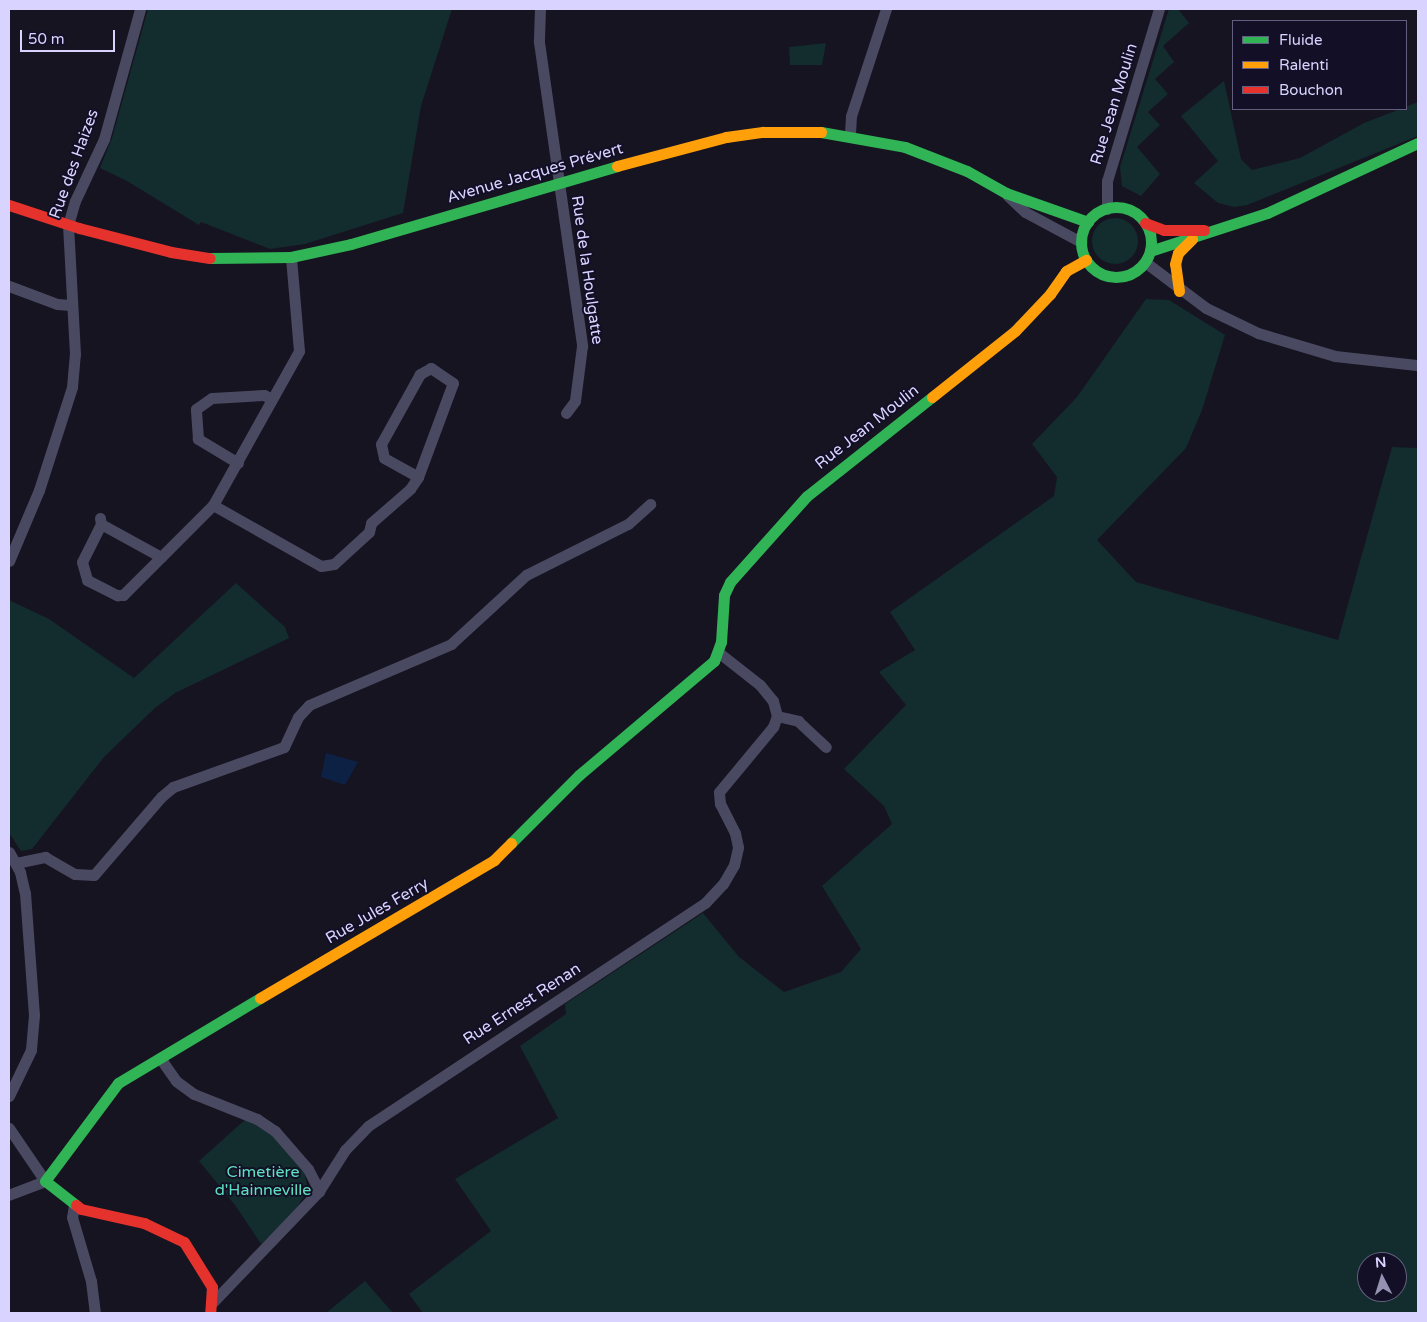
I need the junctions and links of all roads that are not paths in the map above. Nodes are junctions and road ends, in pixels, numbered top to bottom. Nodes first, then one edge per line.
1 (140, 9) edge
2 (540, 9) edge
3 (886, 9) edge
4 (1159, 9) edge
5 (850, 134) junction
6 (1418, 143) edge
7 (559, 182) junction
8 (1006, 193) junction
9 (9, 205) edge
10 (1107, 209) junction
11 (1088, 222) junction
12 (1145, 223) junction
13 (68, 225) junction
14 (1213, 230) junction
15 (1198, 236) junction
16 (1081, 242) junction
17 (1148, 256) junction
18 (291, 257) junction
19 (1086, 260) junction
20 (9, 286) edge
21 (1179, 291) junction
22 (71, 304) junction
23 (1417, 365) dead end
24 (272, 399) junction
25 (566, 413) dead end
26 (238, 462) junction
27 (418, 477) junction
28 (213, 504) junction
29 (650, 504) dead end
30 (161, 557) junction
31 (9, 561) edge
32 (718, 652) junction
33 (777, 716) junction
34 (826, 746) dead end
35 (9, 852) edge
36 (16, 863) junction
37 (160, 1058) junction
38 (9, 1096) edge
39 (9, 1128) edge
40 (45, 1182) junction
41 (319, 1191) junction
42 (9, 1195) edge
43 (74, 1205) junction
44 (211, 1308) edge
45 (95, 1313) edge

1 - 13 street, Rue des Haizes
2 - 7 street, Rue de la Houlgatte
3 - 5 street
4 - 10 street, Rue Jean Moulin
5 - 7 street, Avenue Jacques Prévert
5 - 8 street, Avenue Jacques Prévert
6 - 14 street
7 - 18 street, Avenue Jacques Prévert
7 - 25 street, Rue de la Houlgatte
8 - 11 street, Avenue Jacques Prévert
8 - 16 street, Avenue Jacques Prévert
9 - 13 street, Avenue Jacques Prévert
10 - 11 street
10 - 12 street
11 - 16 street
12 - 14 street
12 - 17 street
13 - 18 street, Avenue Jacques Prévert
13 - 22 street, Rue des Haizes
14 - 15 street
15 - 17 street
15 - 21 street
16 - 19 street
17 - 19 street
17 - 21 street
18 - 24 street
19 - 32 street, Rue Jean Moulin
20 - 22 street
21 - 23 street
22 - 31 street, Rue des Haizes
24 - 26 street
24 - 26 street
26 - 28 street
27 - 27 street
27 - 28 street
28 - 30 street
29 - 36 street
30 - 30 street
32 - 33 street
32 - 37 street, Rue Jules Ferry
33 - 34 street
33 - 41 street, Rue Ernest Renan
35 - 36 street
36 - 38 street
37 - 40 street, Rue Jules Ferry
37 - 41 street
39 - 40 street
40 - 42 street
40 - 43 street
41 - 44 street, Rue Ernest Renan
43 - 44 street
43 - 45 street

